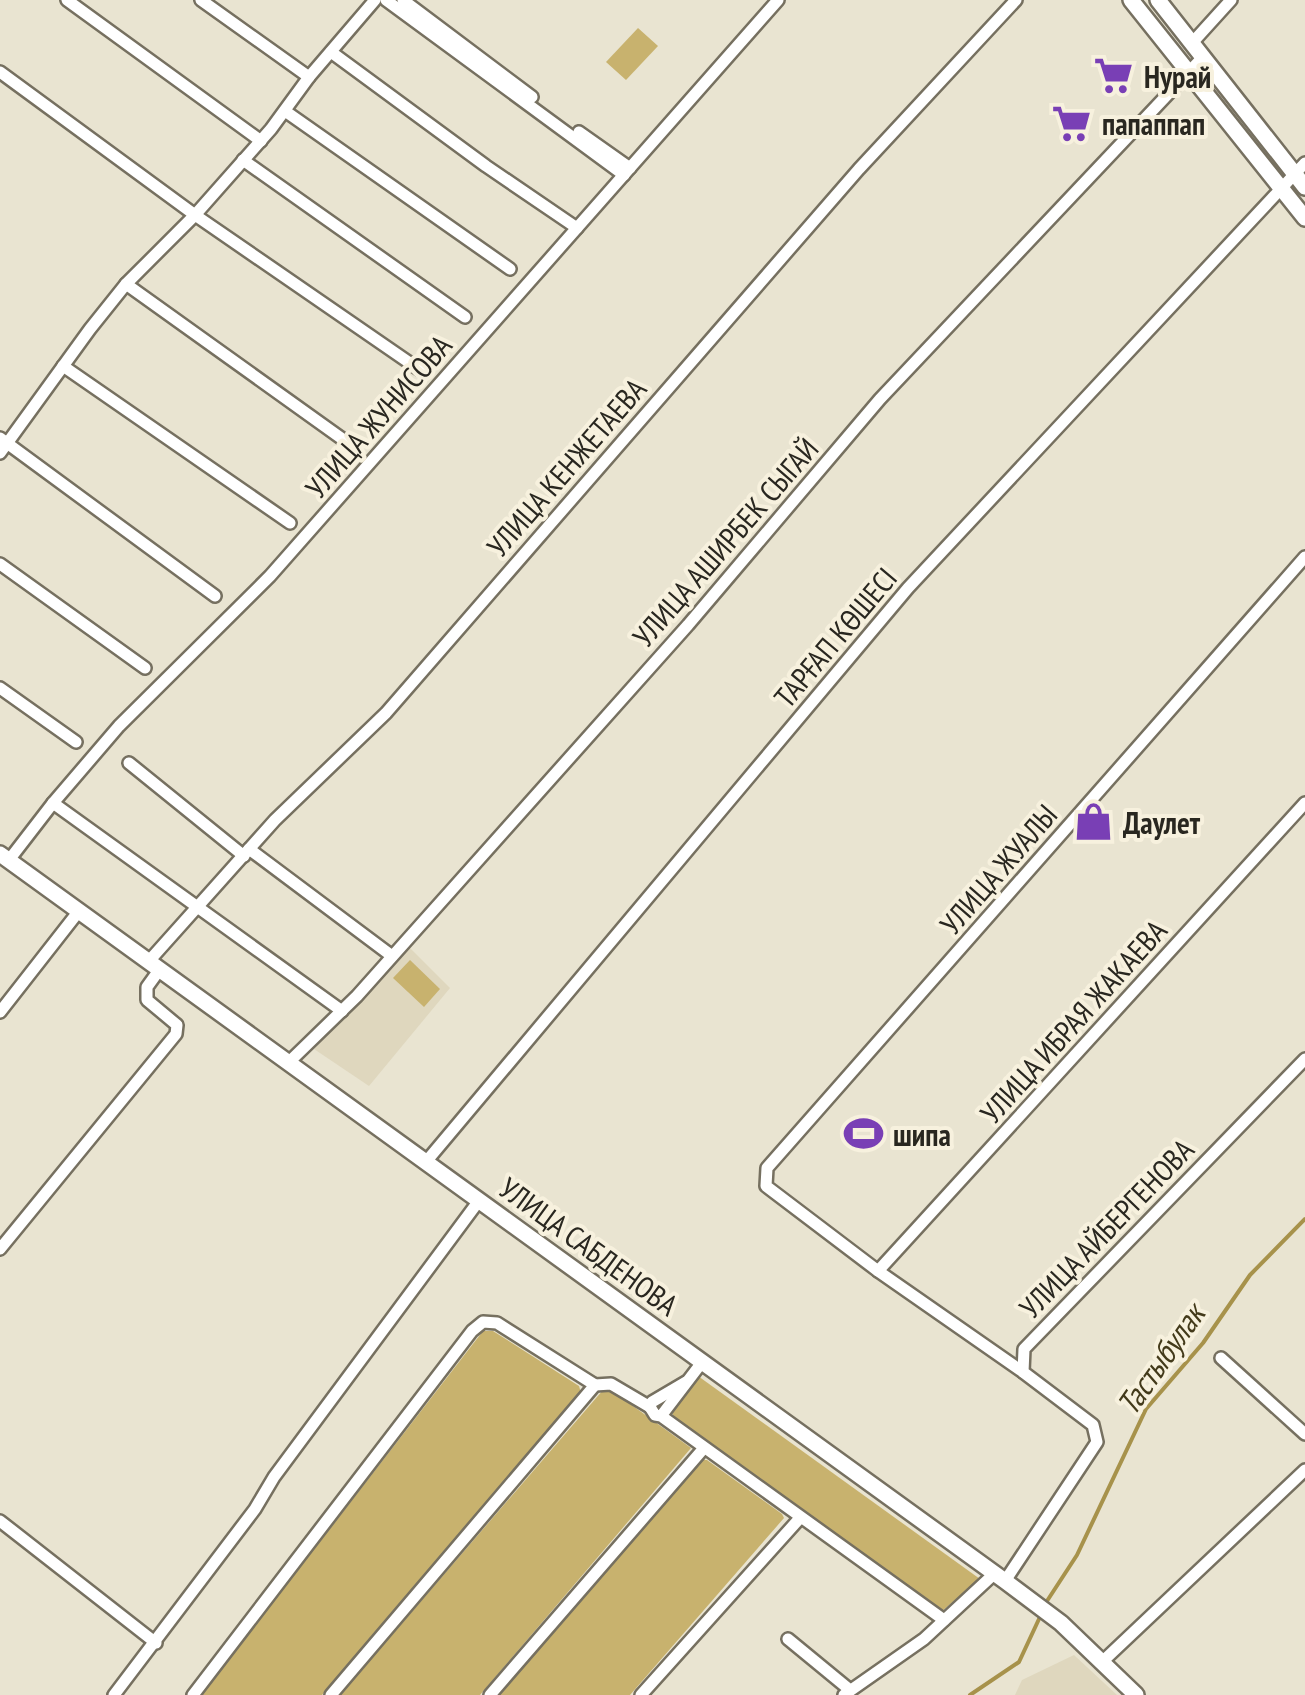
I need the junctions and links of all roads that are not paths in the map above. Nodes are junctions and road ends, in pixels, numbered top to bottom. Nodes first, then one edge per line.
1 (67, 0) edge
2 (200, 0) edge
3 (375, 0) edge
4 (386, 0) edge
5 (404, 0) edge
6 (778, 0) edge
7 (1016, 0) edge
8 (1131, 0) edge
9 (1158, 0) edge
10 (1231, 0) edge
11 (1192, 43) junction
12 (332, 52) junction
13 (1204, 57) junction
14 (1189, 71) junction
15 (0, 72) edge
16 (309, 76) junction
17 (285, 111) junction
18 (261, 141) junction
19 (243, 160) junction
20 (627, 172) junction
21 (1302, 175) edge
22 (1282, 188) junction
23 (196, 215) junction
24 (1305, 218) edge
25 (576, 228) junction
26 (510, 269) dead end
27 (126, 284) junction
28 (465, 317) dead end
29 (63, 366) junction
30 (420, 370) dead end
31 (2, 445) edge
32 (355, 448) dead end
33 (290, 524) dead end
34 (1305, 557) edge
35 (0, 564) edge
36 (214, 596) dead end
37 (144, 668) dead end
38 (0, 688) edge
39 (76, 742) dead end
40 (128, 763) dead end
41 (53, 802) junction
42 (1305, 804) edge
43 (247, 852) junction
44 (5, 857) edge
45 (196, 908) junction
46 (79, 911) junction
47 (392, 956) junction
48 (154, 965) junction
49 (342, 1010) junction
50 (0, 1012) edge
51 (1305, 1059) edge
52 (288, 1063) junction
53 (426, 1163) junction
54 (478, 1202) junction
55 (0, 1250) edge
56 (878, 1271) junction
57 (1221, 1358) dead end
58 (702, 1361) junction
59 (1023, 1372) junction
60 (686, 1382) junction
61 (595, 1384) junction
62 (650, 1407) junction
63 (661, 1416) junction
64 (1305, 1434) edge
65 (704, 1448) junction
66 (1305, 1470) edge
67 (800, 1518) junction
68 (0, 1521) edge
69 (999, 1578) junction
70 (944, 1620) junction
71 (788, 1639) dead end
72 (156, 1642) junction
73 (1102, 1662) junction
74 (847, 1693) edge
75 (114, 1695) edge
76 (193, 1695) edge
77 (331, 1695) edge
78 (490, 1695) edge
79 (641, 1695) edge
80 (1136, 1695) edge

1 - 18 street
2 - 16 street
3 - 12 street
4 - 20 street
5 - 20 street
6 - 20 street, УЛИЦА ЖУНИСОВА
7 - 43 street, УЛИЦА КЕНЖЕТАЕВА
8 - 14 street
9 - 11 street
10 - 11 street
11 - 13 street
12 - 16 street
12 - 25 street
13 - 14 street, УЛИЦА АШИРБЕК СЫГАЙ
13 - 21 street
14 - 22 street
14 - 47 street, УЛИЦА АШИРБЕК СЫГАЙ
15 - 23 street
16 - 17 street
17 - 18 street
17 - 26 street
18 - 19 street
19 - 23 street
19 - 28 street
20 - 25 street, УЛИЦА ЖУНИСОВА
21 - 22 street, ТАРҒАП КӨШЕСІ
22 - 24 street
22 - 53 street, ТАРҒАП КӨШЕСІ
23 - 27 street
23 - 30 street
25 - 41 street, УЛИЦА ЖУНИСОВА
27 - 29 street
27 - 32 street
29 - 31 street
29 - 33 street
31 - 36 street
34 - 56 street, УЛИЦА ЖУАЛЫ
35 - 37 street
38 - 39 street
40 - 43 street
41 - 44 street, УЛИЦА ЖУНИСОВА
41 - 45 street
42 - 56 street, УЛИЦА ИБРАЯ ЖАКАЕВА
43 - 45 street, УЛИЦА КЕНЖЕТАЕВА
43 - 47 street
44 - 46 street, УЛИЦА САБДЕНОВА
45 - 48 street, УЛИЦА КЕНЖЕТАЕВА
45 - 49 street
46 - 48 street, УЛИЦА САБДЕНОВА
46 - 50 street
47 - 49 street, УЛИЦА АШИРБЕК СЫГАЙ
48 - 52 street, УЛИЦА САБДЕНОВА
48 - 55 street
49 - 52 street, УЛИЦА АШИРБЕК СЫГАЙ
51 - 59 street, УЛИЦА АЙБЕРГЕНОВА
52 - 53 street, УЛИЦА САБДЕНОВА
53 - 54 street, УЛИЦА САБДЕНОВА
54 - 58 street, УЛИЦА САБДЕНОВА
54 - 72 street
56 - 59 street
57 - 64 street
58 - 60 street
58 - 69 street, УЛИЦА САБДЕНОВА
59 - 69 street
60 - 62 street
60 - 63 street
61 - 62 street
61 - 76 street
61 - 77 street
62 - 63 street
63 - 65 street
65 - 67 street
65 - 78 street
66 - 73 street
67 - 70 street
67 - 79 street
68 - 72 street
69 - 70 street
69 - 73 street, УЛИЦА САБДЕНОВА
70 - 74 street
71 - 74 street
72 - 75 street
73 - 80 street, УЛИЦА САБДЕНОВА

